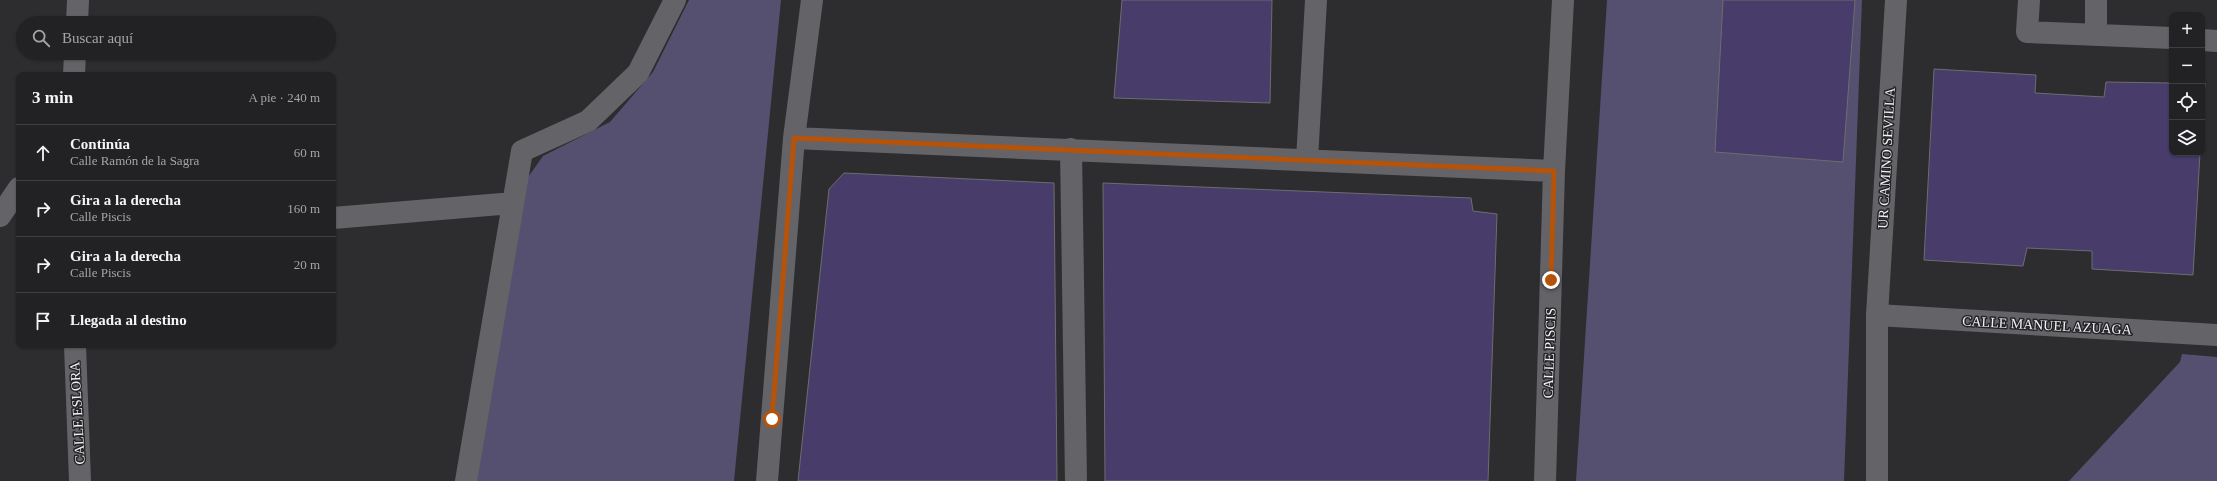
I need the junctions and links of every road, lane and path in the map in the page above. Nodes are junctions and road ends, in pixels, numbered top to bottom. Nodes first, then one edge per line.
1 (78, 0) edge
2 (675, 0) edge
3 (812, 0) edge
4 (1316, 0) edge
5 (1563, 0) edge
6 (1896, 0) edge
7 (2029, 0) edge
8 (2096, 0) edge
9 (77, 16) edge
10 (2096, 35) junction
11 (2169, 38) edge
12 (2205, 40) edge
13 (2217, 41) edge
14 (75, 60) edge
15 (74, 72) edge
16 (794, 138) junction
17 (1071, 149) junction
18 (1307, 160) junction
19 (1554, 171) junction
20 (16, 192) edge
21 (512, 203) junction
22 (0, 216) edge
23 (336, 218) edge
24 (1877, 315) junction
25 (2217, 335) edge
26 (74, 348) edge
27 (80, 481) edge
28 (466, 481) edge
29 (767, 481) edge
30 (1076, 481) edge
31 (1545, 481) edge
32 (1877, 481) edge

1 - 9 street
2 - 21 street
3 - 16 street
4 - 18 street
5 - 19 street, CALLE PISCIS
6 - 24 street, UR CAMINO SEVILLA
7 - 10 street
8 - 10 street
10 - 11 street
12 - 13 street
14 - 15 street
16 - 17 street
16 - 29 street
17 - 18 street
17 - 30 street
18 - 19 street
19 - 31 street, CALLE PISCIS
20 - 22 street
21 - 23 street
21 - 28 street
24 - 25 street, CALLE MANUEL AZUAGA
24 - 32 street, UR CAMINO SEVILLA
26 - 27 street, CALLE ESLORA

